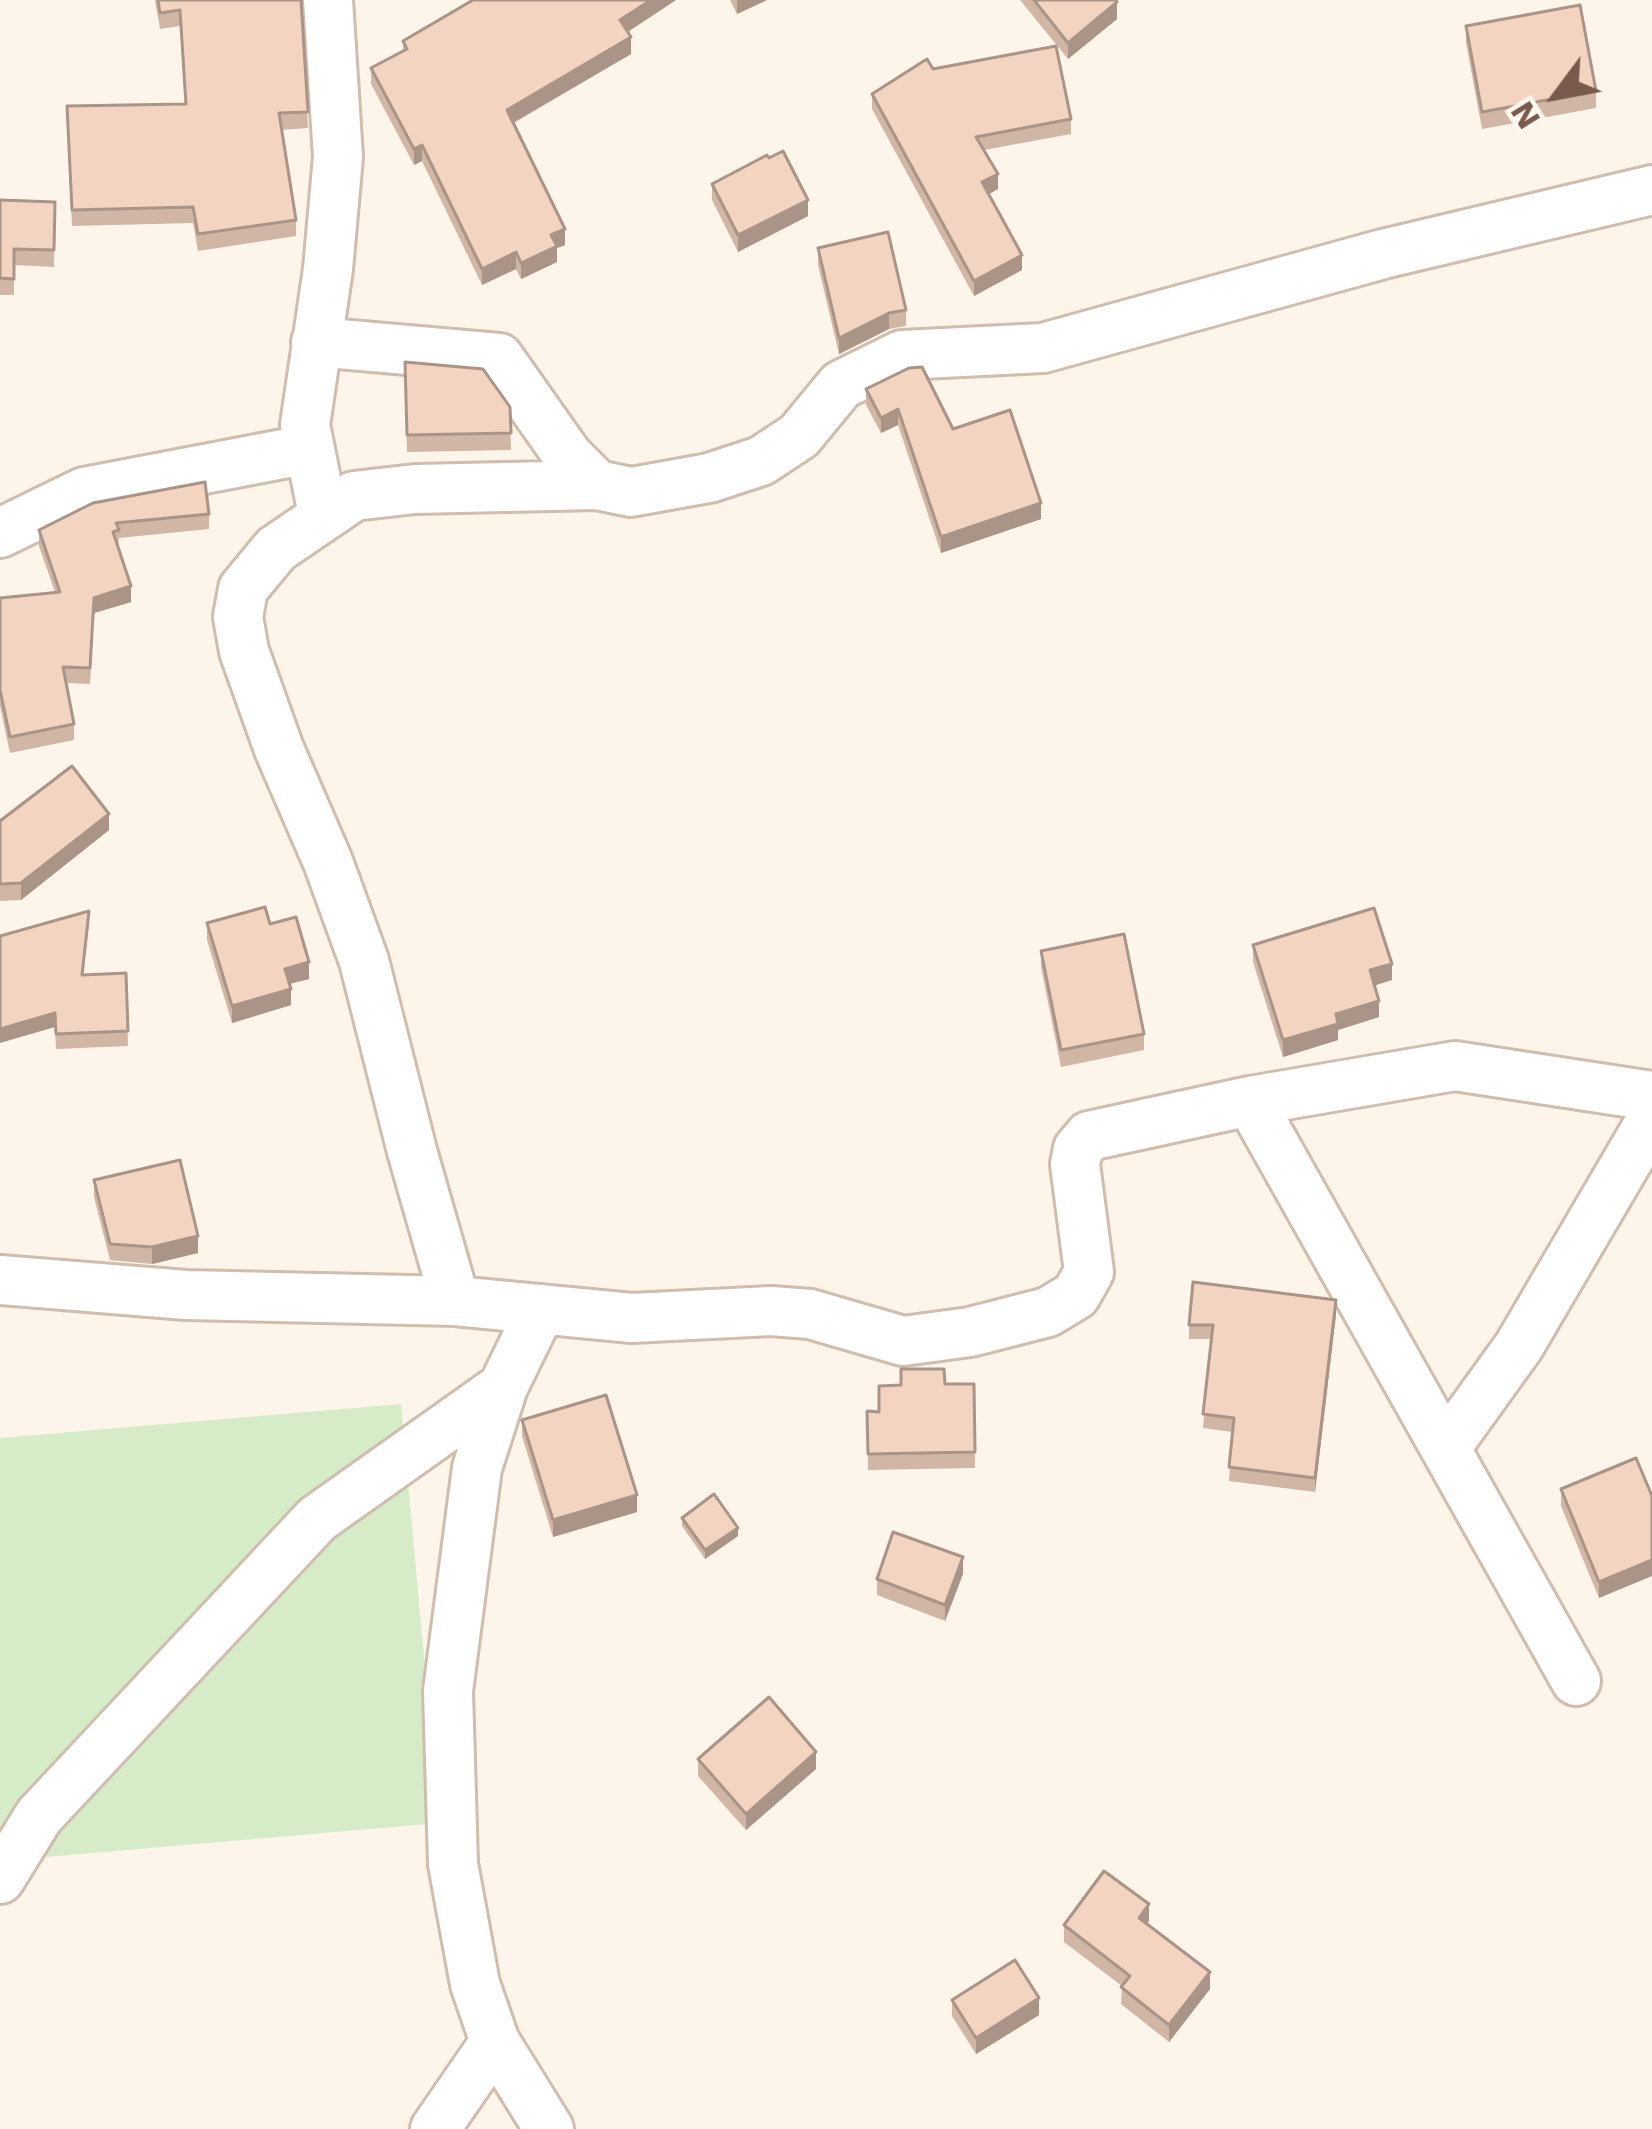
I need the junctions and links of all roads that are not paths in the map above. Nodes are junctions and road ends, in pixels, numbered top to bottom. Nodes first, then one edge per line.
1 (328, 0) edge
2 (1652, 190) edge
3 (316, 342) junction
4 (309, 449) junction
5 (597, 485) junction
6 (323, 514) junction
7 (0, 533) edge
8 (1652, 1096) edge
9 (1250, 1101) junction
10 (1652, 1120) edge
11 (0, 1280) edge
12 (455, 1301) junction
13 (541, 1309) junction
14 (503, 1387) junction
15 (1447, 1446) junction
16 (1576, 1682) dead end
17 (0, 1879) edge
18 (495, 2042) junction
19 (435, 2129) edge
20 (549, 2129) edge

1 - 3 street
2 - 5 street
3 - 4 street
3 - 5 street
4 - 6 street
4 - 7 street
5 - 6 street
6 - 12 street
8 - 9 street
9 - 13 street
9 - 15 street
10 - 15 street
11 - 12 street
12 - 13 street
13 - 14 street
14 - 17 street
14 - 18 street
15 - 16 street
18 - 19 street
18 - 20 street

